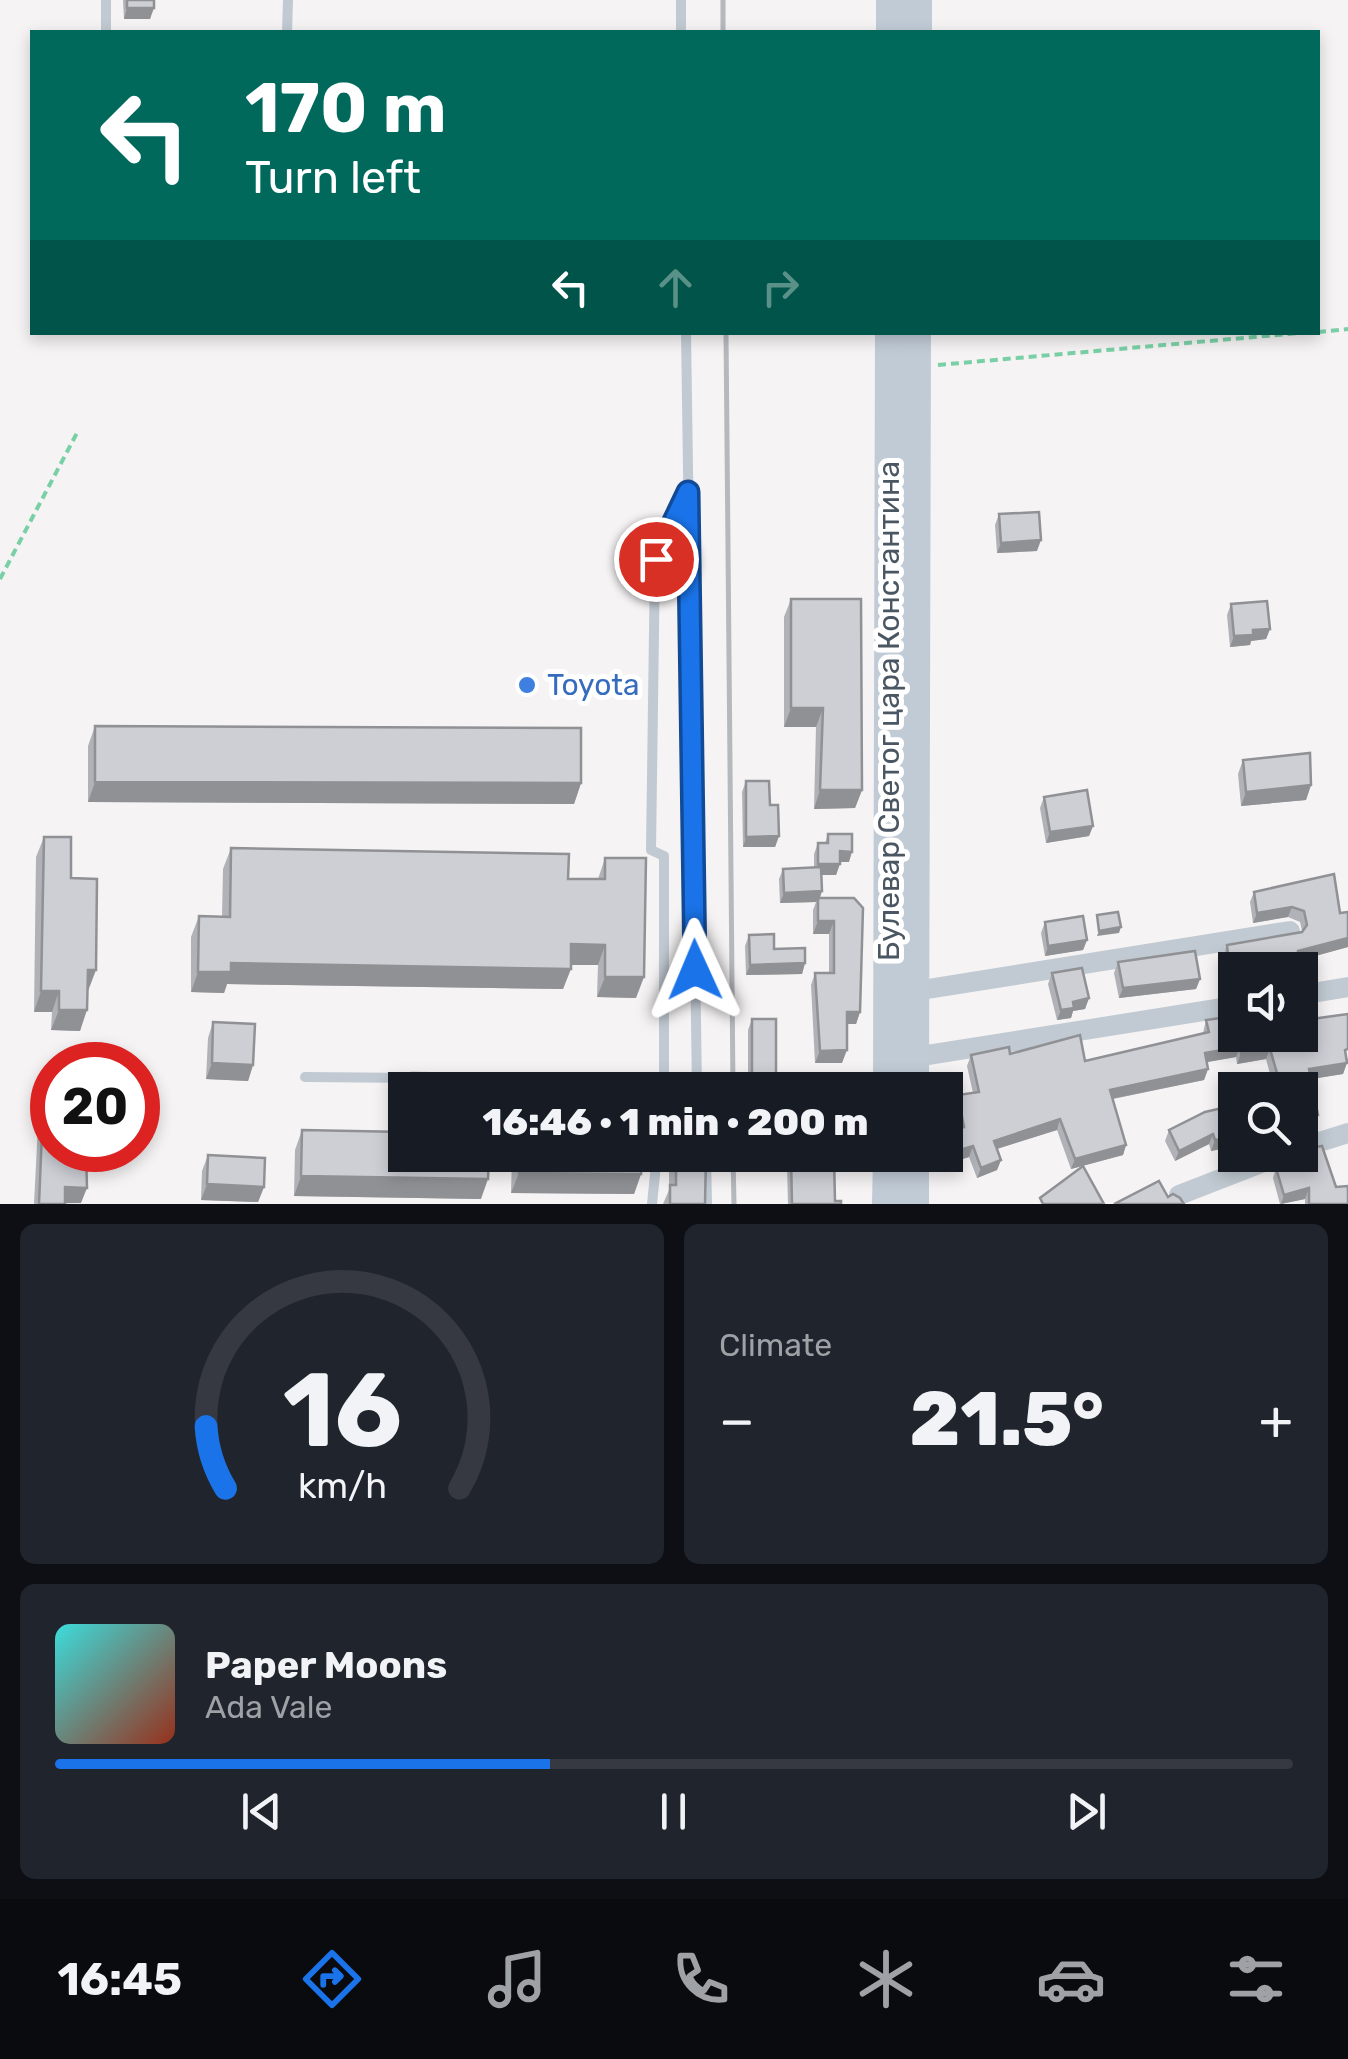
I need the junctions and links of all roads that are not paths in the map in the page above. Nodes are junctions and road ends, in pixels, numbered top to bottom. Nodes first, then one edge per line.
1 (106, 0) edge
2 (288, 0) edge
3 (681, 0) edge
4 (891, 0) edge
5 (917, 0) edge
6 (106, 30) edge
7 (288, 30) edge
8 (681, 30) edge
9 (891, 30) edge
10 (917, 30) edge
11 (686, 335) edge
12 (890, 335) edge
13 (916, 335) edge
14 (688, 492) junction
15 (1290, 931) edge
16 (1348, 987) edge
17 (915, 991) junction
18 (1318, 992) edge
19 (1218, 1009) edge
20 (914, 1057) junction
21 (665, 1072) edge
22 (697, 1072) edge
23 (888, 1072) edge
24 (914, 1072) edge
25 (305, 1077) dead end
26 (388, 1078) edge
27 (1348, 1133) edge
28 (1318, 1142) edge
29 (655, 1172) edge
30 (706, 1172) edge
31 (888, 1172) edge
32 (914, 1172) edge
33 (1240, 1172) edge
34 (1180, 1196) edge
35 (652, 1204) edge
36 (707, 1204) edge
37 (888, 1204) edge
38 (914, 1204) edge

1 - 6 lane
2 - 7 lane
3 - 8 lane
4 - 9 main road
5 - 10 main road
11 - 14 lane
12 - 23 main road, Булевар Светог цара Константина
13 - 17 main road, Булевар Светог цара Константина
14 - 21 lane
14 - 22 lane
15 - 17 street
16 - 18 street
17 - 20 main road, Булевар Светог цара Константина
19 - 20 street
20 - 24 main road, Булевар Светог цара Константина
25 - 26 lane
27 - 28 street
29 - 35 lane
30 - 36 lane
31 - 37 main road
32 - 38 main road
33 - 34 street

